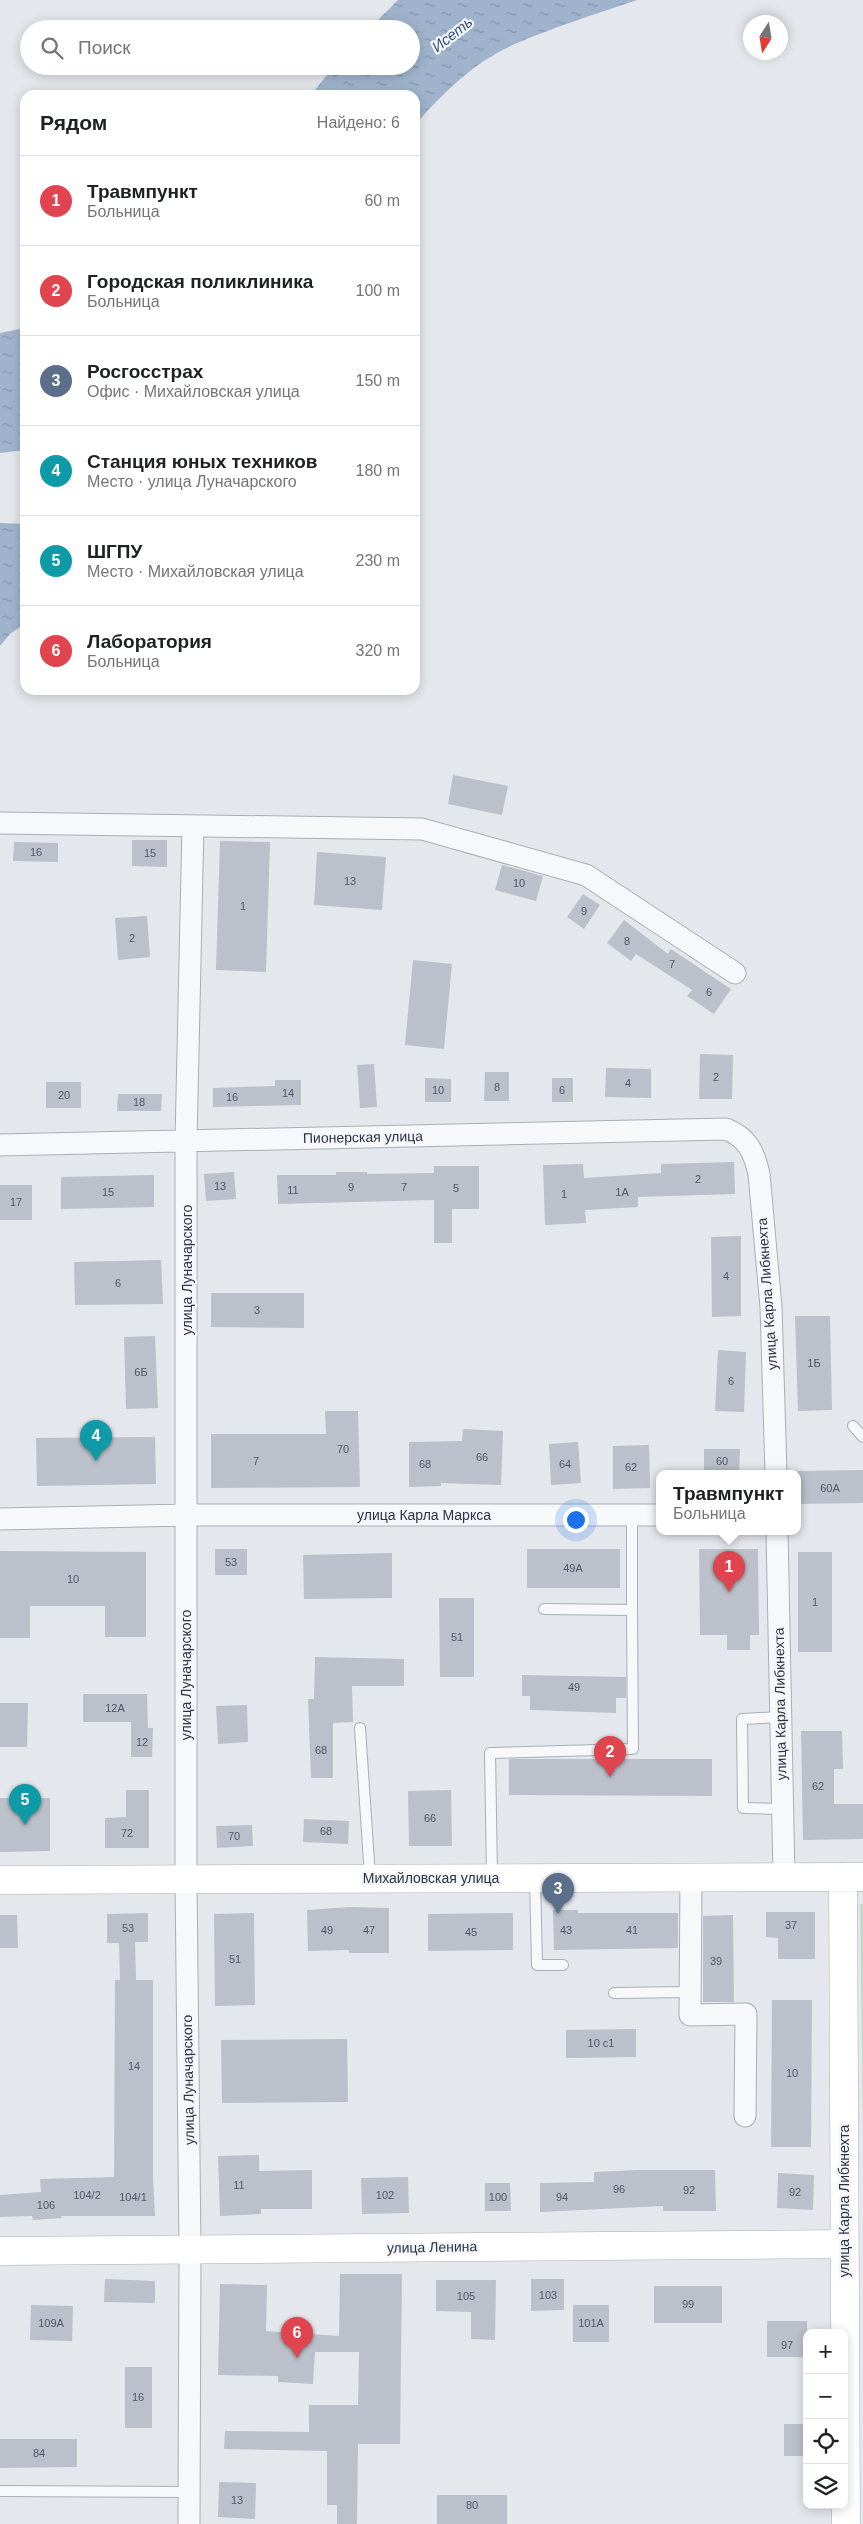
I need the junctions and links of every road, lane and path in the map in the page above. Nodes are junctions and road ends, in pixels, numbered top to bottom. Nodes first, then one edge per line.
1 (0, 823) edge
2 (193, 826) junction
3 (736, 973) dead end
4 (726, 1129) joint
5 (186, 1141) junction
6 (0, 1145) edge
7 (853, 1426) dead end
8 (863, 1437) edge
9 (776, 1470) edge
10 (187, 1515) junction
11 (632, 1515) junction
12 (656, 1515) edge
13 (0, 1519) edge
14 (777, 1535) edge
15 (544, 1609) dead end
16 (632, 1610) junction
17 (781, 1717) junction
18 (360, 1728) dead end
19 (782, 1809) junction
20 (691, 1877) junction
21 (784, 1877) junction
22 (853, 1877) edge
23 (370, 1878) junction
24 (492, 1878) junction
25 (535, 1878) junction
26 (186, 1879) junction
27 (0, 1880) edge
28 (563, 1965) dead end
29 (690, 1992) junction
30 (614, 1993) dead end
31 (745, 2116) dead end
32 (854, 2244) edge
33 (190, 2250) junction
34 (0, 2251) edge
35 (0, 2491) edge
36 (190, 2492) junction
37 (189, 2524) edge
38 (846, 2524) edge

1 - 2 street
2 - 3 street
2 - 5 street, улица Луначарского
4 - 5 street, Пионерская улица
4 - 9 street, улица Карла Либкнехта
5 - 6 street, Пионерская улица
5 - 10 street, улица Луначарского
7 - 8 lane
10 - 11 street, улица Карла Маркса
10 - 13 street, улица Карла Маркса
10 - 26 street, улица Луначарского
11 - 12 street, улица Карла Маркса
11 - 16 lane
14 - 17 street, улица Карла Либкнехта
15 - 16 lane
16 - 24 lane
17 - 19 street, улица Карла Либкнехта
17 - 19 lane
18 - 23 lane
19 - 21 street, улица Карла Либкнехта
20 - 21 street, Михайловская улица
20 - 25 street, Михайловская улица
20 - 29 street
21 - 22 street, Михайловская улица
22 - 32 street, улица Карла Либкнехта
23 - 24 street, Михайловская улица
23 - 26 street, Михайловская улица
24 - 25 street, Михайловская улица
25 - 28 lane
26 - 27 street, Михайловская улица
26 - 33 street, улица Луначарского
29 - 30 lane
29 - 31 street
32 - 33 street, улица Ленина
32 - 38 street, улица Карла Либкнехта
33 - 34 street, улица Ленина
33 - 36 street, улица Луначарского
35 - 36 lane
36 - 37 street, улица Луначарского

